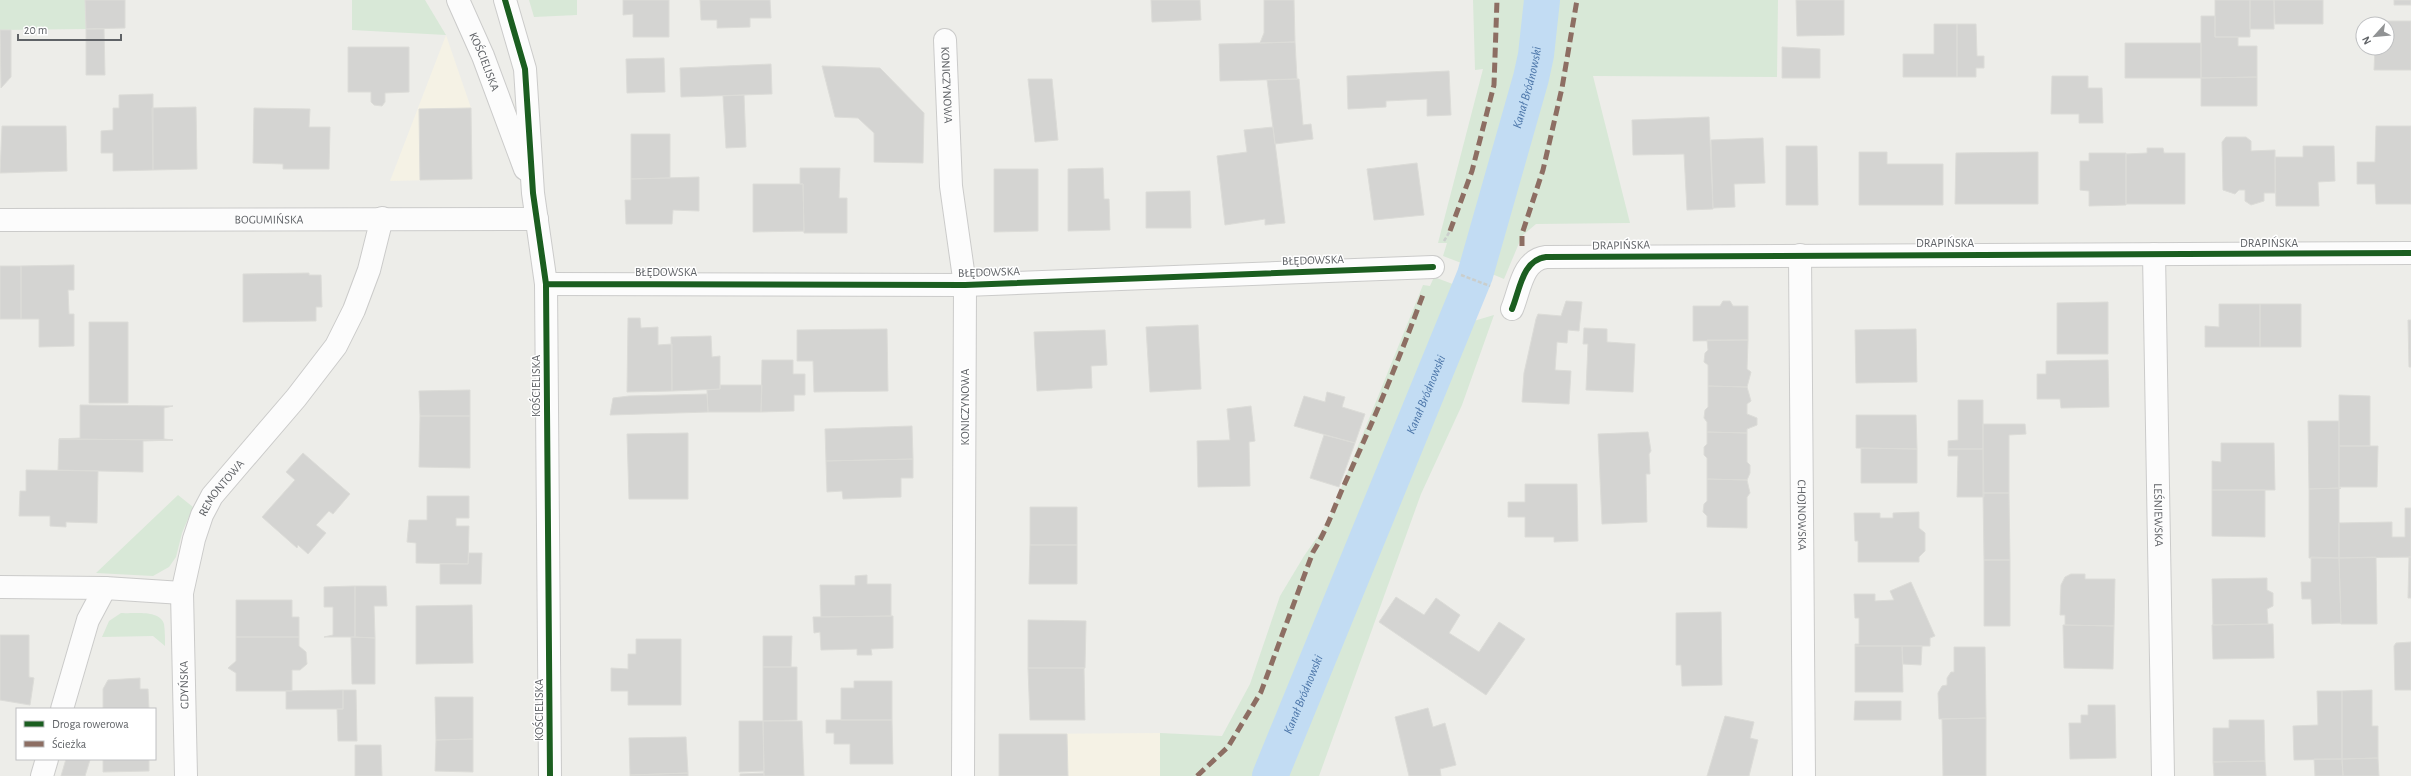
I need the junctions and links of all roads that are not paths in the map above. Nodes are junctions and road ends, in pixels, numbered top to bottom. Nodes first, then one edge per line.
1 (458, 0) edge
2 (505, 0) edge
3 (945, 40) dead end
4 (533, 193) junction
5 (382, 218) junction
6 (537, 219) junction
7 (0, 220) edge
8 (2411, 253) edge
9 (1800, 254) junction
10 (2154, 254) junction
11 (1433, 267) dead end
12 (546, 284) junction
13 (965, 285) junction
14 (1512, 309) dead end
15 (0, 587) edge
16 (104, 588) junction
17 (182, 593) junction
18 (62, 708) edge
19 (47, 760) edge
20 (42, 776) edge
21 (186, 776) edge
22 (550, 776) edge
23 (963, 776) edge
24 (1804, 776) edge
25 (2163, 776) edge

1 - 4 street, KOŚCIELISKA
2 - 4 street, KOŚCIELISKA
3 - 13 street, KONICZYNOWA
4 - 6 street, KOŚCIELISKA
5 - 6 street, BOGUMIŃSKA
5 - 7 street, BOGUMIŃSKA
5 - 17 street, REMONTOWA
6 - 12 street, KOŚCIELISKA
8 - 10 street, DRAPIŃSKA
9 - 10 street, DRAPIŃSKA
9 - 14 street, DRAPIŃSKA
9 - 24 street, CHOJNOWSKA
10 - 25 street, LEŚNIEWSKA
11 - 13 street, BŁĘDOWSKA
12 - 13 street, BŁĘDOWSKA
12 - 22 street, KOŚCIELISKA
13 - 23 street, KONICZYNOWA
15 - 16 street
16 - 17 street
16 - 18 street
17 - 21 street, GDYŃSKA
19 - 20 street

